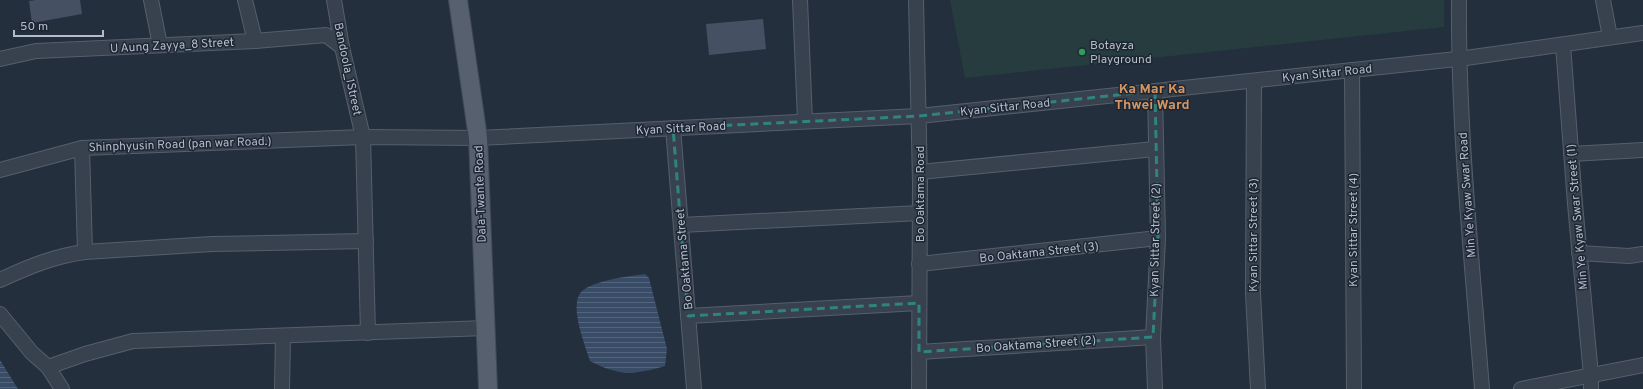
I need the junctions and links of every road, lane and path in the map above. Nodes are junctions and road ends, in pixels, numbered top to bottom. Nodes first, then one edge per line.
1 (151, 0) edge
2 (245, 0) edge
3 (334, 0) edge
4 (458, 0) edge
5 (800, 0) edge
6 (916, 0) edge
7 (1459, 0) edge
8 (1603, 0) edge
9 (1643, 33) edge
10 (1610, 37) junction
11 (255, 41) junction
12 (160, 45) junction
13 (1563, 46) junction
14 (342, 47) junction
15 (1, 56) edge
16 (1458, 59) junction
17 (1352, 70) junction
18 (1254, 80) junction
19 (1155, 91) junction
20 (919, 116) junction
21 (805, 121) junction
22 (674, 128) junction
23 (363, 137) junction
24 (478, 138) junction
25 (82, 148) junction
26 (1155, 150) junction
27 (1643, 150) edge
28 (1571, 154) junction
29 (0, 170) edge
30 (920, 172) junction
31 (920, 213) junction
32 (681, 225) junction
33 (1158, 238) junction
34 (366, 241) junction
35 (85, 252) junction
36 (1579, 253) junction
37 (1643, 254) edge
38 (919, 264) junction
39 (0, 280) edge
40 (919, 303) junction
41 (0, 314) edge
42 (688, 316) junction
43 (486, 328) junction
44 (368, 333) junction
45 (283, 336) junction
46 (1153, 336) junction
47 (919, 352) junction
48 (1643, 365) edge
49 (48, 367) junction
50 (1591, 382) edge
51 (62, 389) edge
52 (282, 389) edge
53 (488, 389) edge
54 (694, 389) edge
55 (919, 389) edge
56 (1155, 389) edge
57 (1258, 389) edge
58 (1354, 389) edge
59 (1482, 389) edge
60 (1521, 389) edge

1 - 12 street
2 - 11 street
3 - 14 street, Bandoola_1Street
4 - 24 main road, Dala-Twante Road
5 - 21 street
6 - 20 street, Bo Oaktama Road
7 - 16 street, Min Ye Kyaw Swar Road
8 - 10 street
9 - 10 street, Kyan Sittar Road
10 - 13 street, Kyan Sittar Road
11 - 12 street, U Aung Zayya_8 Street
11 - 14 street, U Aung Zayya_8 Street
12 - 15 street, U Aung Zayya_8 Street
13 - 16 street, Kyan Sittar Road
13 - 28 street, Min Ye Kyaw Swar Street (1)
14 - 23 street, Bandoola_1Street
16 - 17 street, Kyan Sittar Road
16 - 59 street, Min Ye Kyaw Swar Road
17 - 18 street, Kyan Sittar Road
17 - 58 street, Kyan Sittar Street (4)
18 - 19 street, Kyan Sittar Road
18 - 57 street, Kyan Sittar Street (3)
19 - 20 street, Kyan Sittar Road
19 - 26 street, Kyan Sittar Street (2)
20 - 21 street, Kyan Sittar Road
20 - 30 street, Bo Oaktama Road
21 - 22 street, Kyan Sittar Road
22 - 24 street, Kyan Sittar Road
22 - 32 street, Bo Oaktama Street
23 - 24 street, Kyan Sittar Road
23 - 25 street, Shinphyusin Road (pan war Road.)
23 - 34 street, Bandoola_1Street
24 - 43 main road, Dala-Twante Road
25 - 29 street, Shinphyusin Road (pan war Road.)
25 - 35 street
26 - 30 street
26 - 33 street, Kyan Sittar Street (2)
27 - 28 street
28 - 36 street, Min Ye Kyaw Swar Street (1)
30 - 31 street, Bo Oaktama Road
31 - 32 street
31 - 38 street, Bo Oaktama Road
32 - 42 street, Bo Oaktama Street
33 - 38 street, Bo Oaktama Street (3)
33 - 46 street, Kyan Sittar Street (2)
34 - 35 street
34 - 44 street, Bandoola_1Street
35 - 39 street
36 - 37 street
36 - 50 street, Min Ye Kyaw Swar Street (1)
38 - 40 street, Bo Oaktama Road
40 - 42 street
40 - 47 street, Bo Oaktama Road
41 - 49 street
42 - 54 street, Bo Oaktama Street
43 - 44 street
43 - 53 main road, Dala-Twante Road
44 - 45 street
45 - 49 street
45 - 52 street
46 - 47 street, Bo Oaktama Street (2)
46 - 56 street, Kyan Sittar Street (2)
47 - 55 street, Bo Oaktama Road
48 - 50 street
49 - 51 street
50 - 60 street

